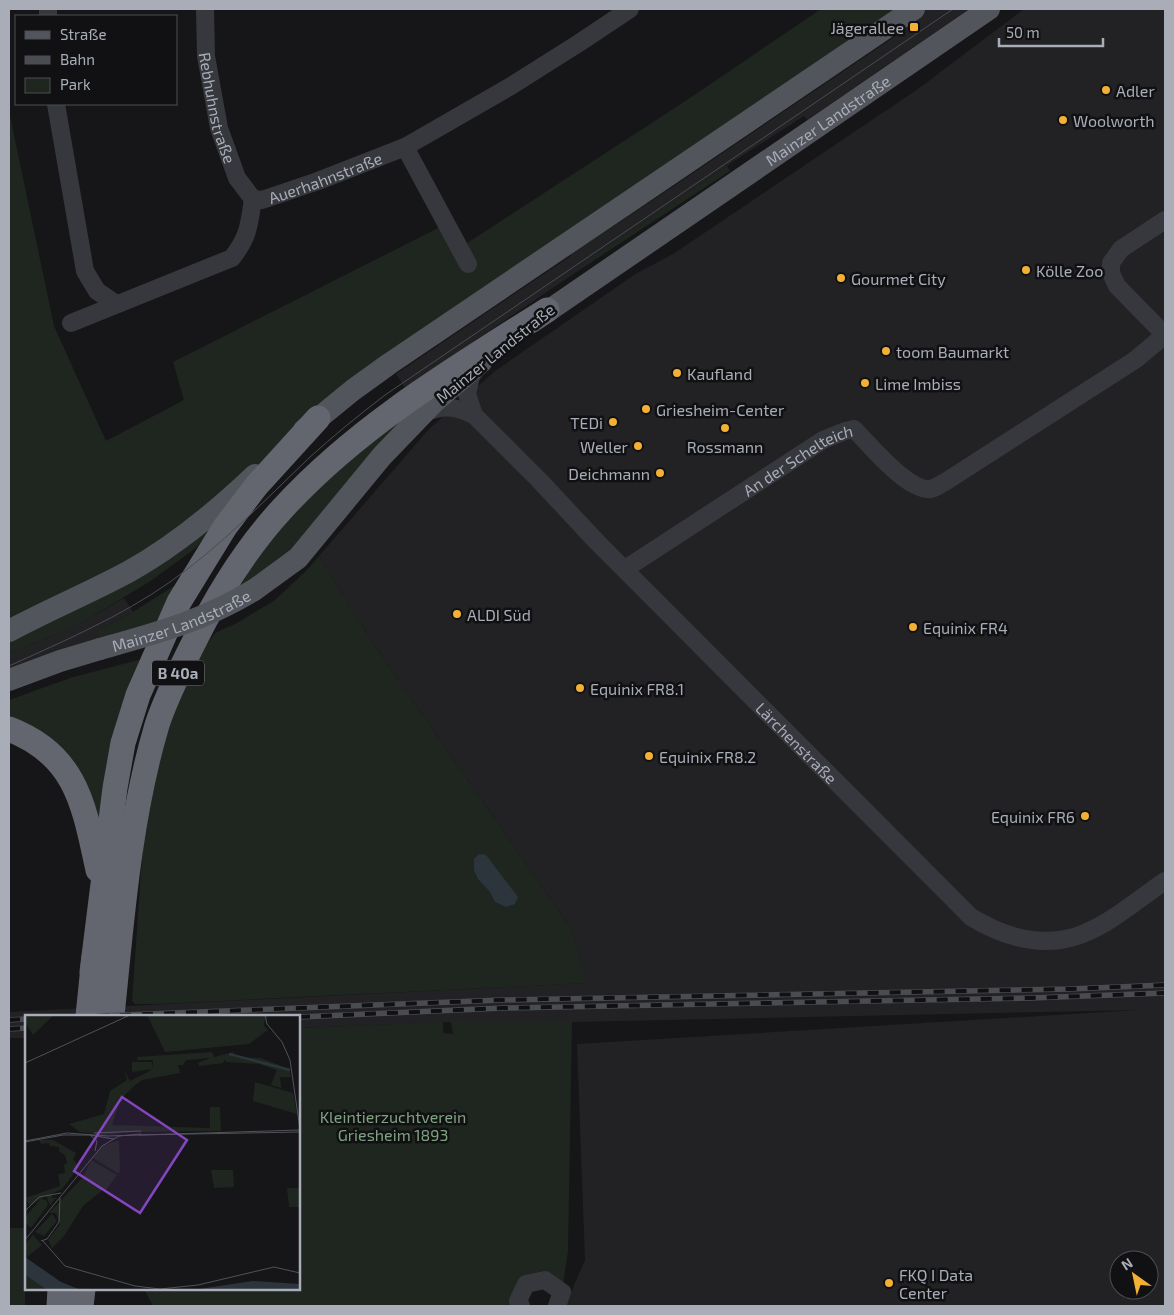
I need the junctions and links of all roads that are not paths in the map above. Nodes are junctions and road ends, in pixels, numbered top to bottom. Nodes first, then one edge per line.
1 (205, 9) edge
2 (630, 9) edge
3 (914, 9) edge
4 (989, 9) edge
5 (56, 105) edge
6 (404, 147) junction
7 (253, 198) junction
8 (1165, 220) edge
9 (468, 264) dead end
10 (116, 304) junction
11 (547, 310) junction
12 (71, 323) dead end
13 (1165, 335) edge
14 (490, 354) junction
15 (423, 413) junction
16 (474, 415) junction
17 (318, 418) junction
18 (625, 569) junction
19 (9, 632) edge
20 (9, 680) edge
21 (9, 729) edge
22 (1165, 881) edge
23 (92, 972) junction
24 (88, 1015) edge
25 (112, 1015) edge
26 (60, 1290) edge
27 (83, 1290) edge
28 (59, 1306) edge
29 (81, 1306) edge
30 (521, 1306) edge
31 (557, 1306) edge

1 - 7 street, Rebhuhnstraße
2 - 6 street, Auerhahnstraße
3 - 17 main road
4 - 11 main road, Mainzer Landstraße
5 - 10 street
6 - 7 street, Auerhahnstraße
6 - 9 street
7 - 10 street, Auerhahnstraße
8 - 13 street
10 - 12 street, Auerhahnstraße
11 - 14 main road, Mainzer Landstraße
11 - 25 highway, B 40a
13 - 18 street, An der Schelteich
14 - 15 main road, Mainzer Landstraße
14 - 16 street, Lärchenstraße
15 - 16 street, Lärchenstraße
15 - 20 main road, Mainzer Landstraße, bridge
16 - 18 street, Lärchenstraße
17 - 19 main road
17 - 23 highway, B 40a
18 - 22 street, Lärchenstraße
21 - 23 highway
23 - 24 highway, B 40a
26 - 28 highway
27 - 29 highway
30 - 31 street

